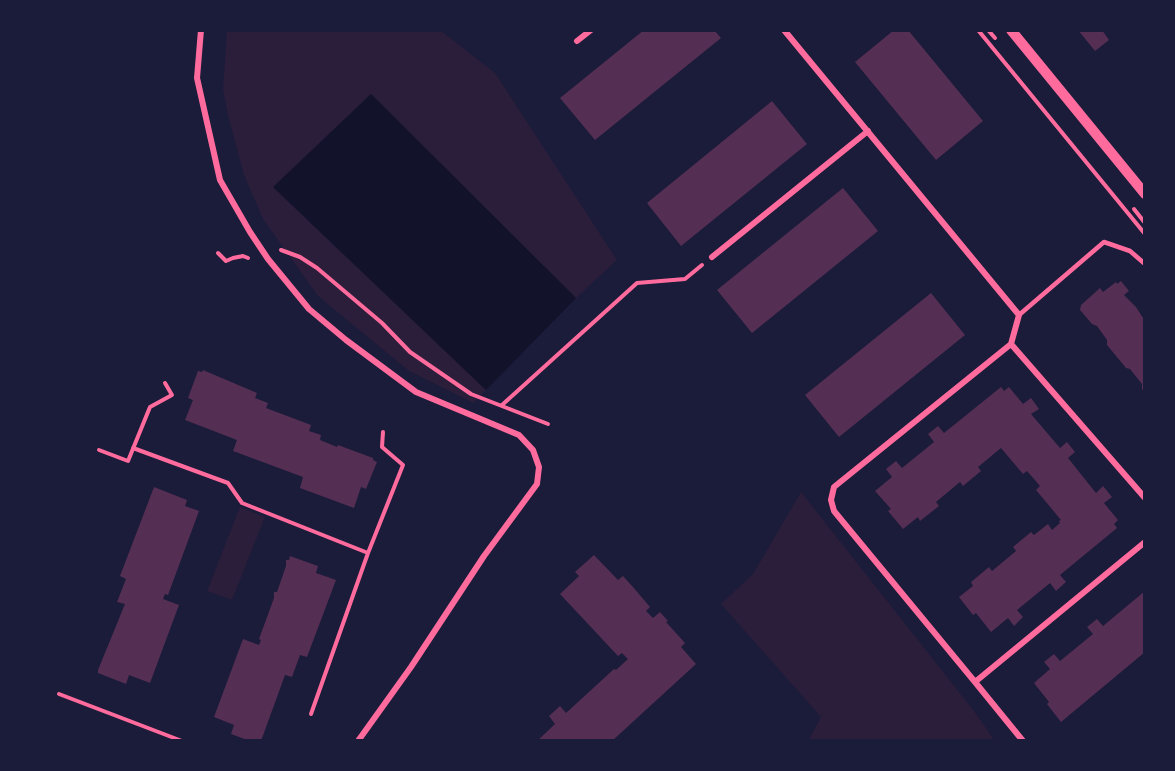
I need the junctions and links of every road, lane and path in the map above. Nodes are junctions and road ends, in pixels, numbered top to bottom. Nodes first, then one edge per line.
1 (201, 30) edge
2 (591, 30) edge
3 (784, 30) edge
4 (978, 30) edge
5 (1011, 30) edge
6 (577, 41) dead end
7 (868, 131) junction
8 (1145, 194) edge
9 (1145, 234) edge
10 (281, 250) dead end
11 (218, 253) dead end
12 (712, 257) joint
13 (252, 260) dead end
14 (1145, 264) edge
15 (1019, 315) junction
16 (1011, 344) junction
17 (165, 383) dead end
18 (502, 405) junction
19 (548, 424) dead end
20 (383, 432) dead end
21 (133, 448) junction
22 (99, 450) dead end
23 (1145, 498) edge
24 (1145, 542) edge
25 (368, 553) junction
26 (975, 681) junction
27 (59, 694) dead end
28 (311, 714) dead end
29 (182, 741) edge
30 (358, 741) edge
31 (1023, 741) edge

1 - 30 street
2 - 6 street
3 - 7 street
4 - 9 path
5 - 8 street
7 - 12 street
7 - 15 street
10 - 18 path
11 - 13 path
12 - 18 path
14 - 15 lane
15 - 16 street
16 - 23 street
16 - 26 street
17 - 21 path
18 - 19 path
20 - 25 path
21 - 22 path
21 - 25 path
24 - 26 street
25 - 28 path
26 - 31 street
27 - 29 path

